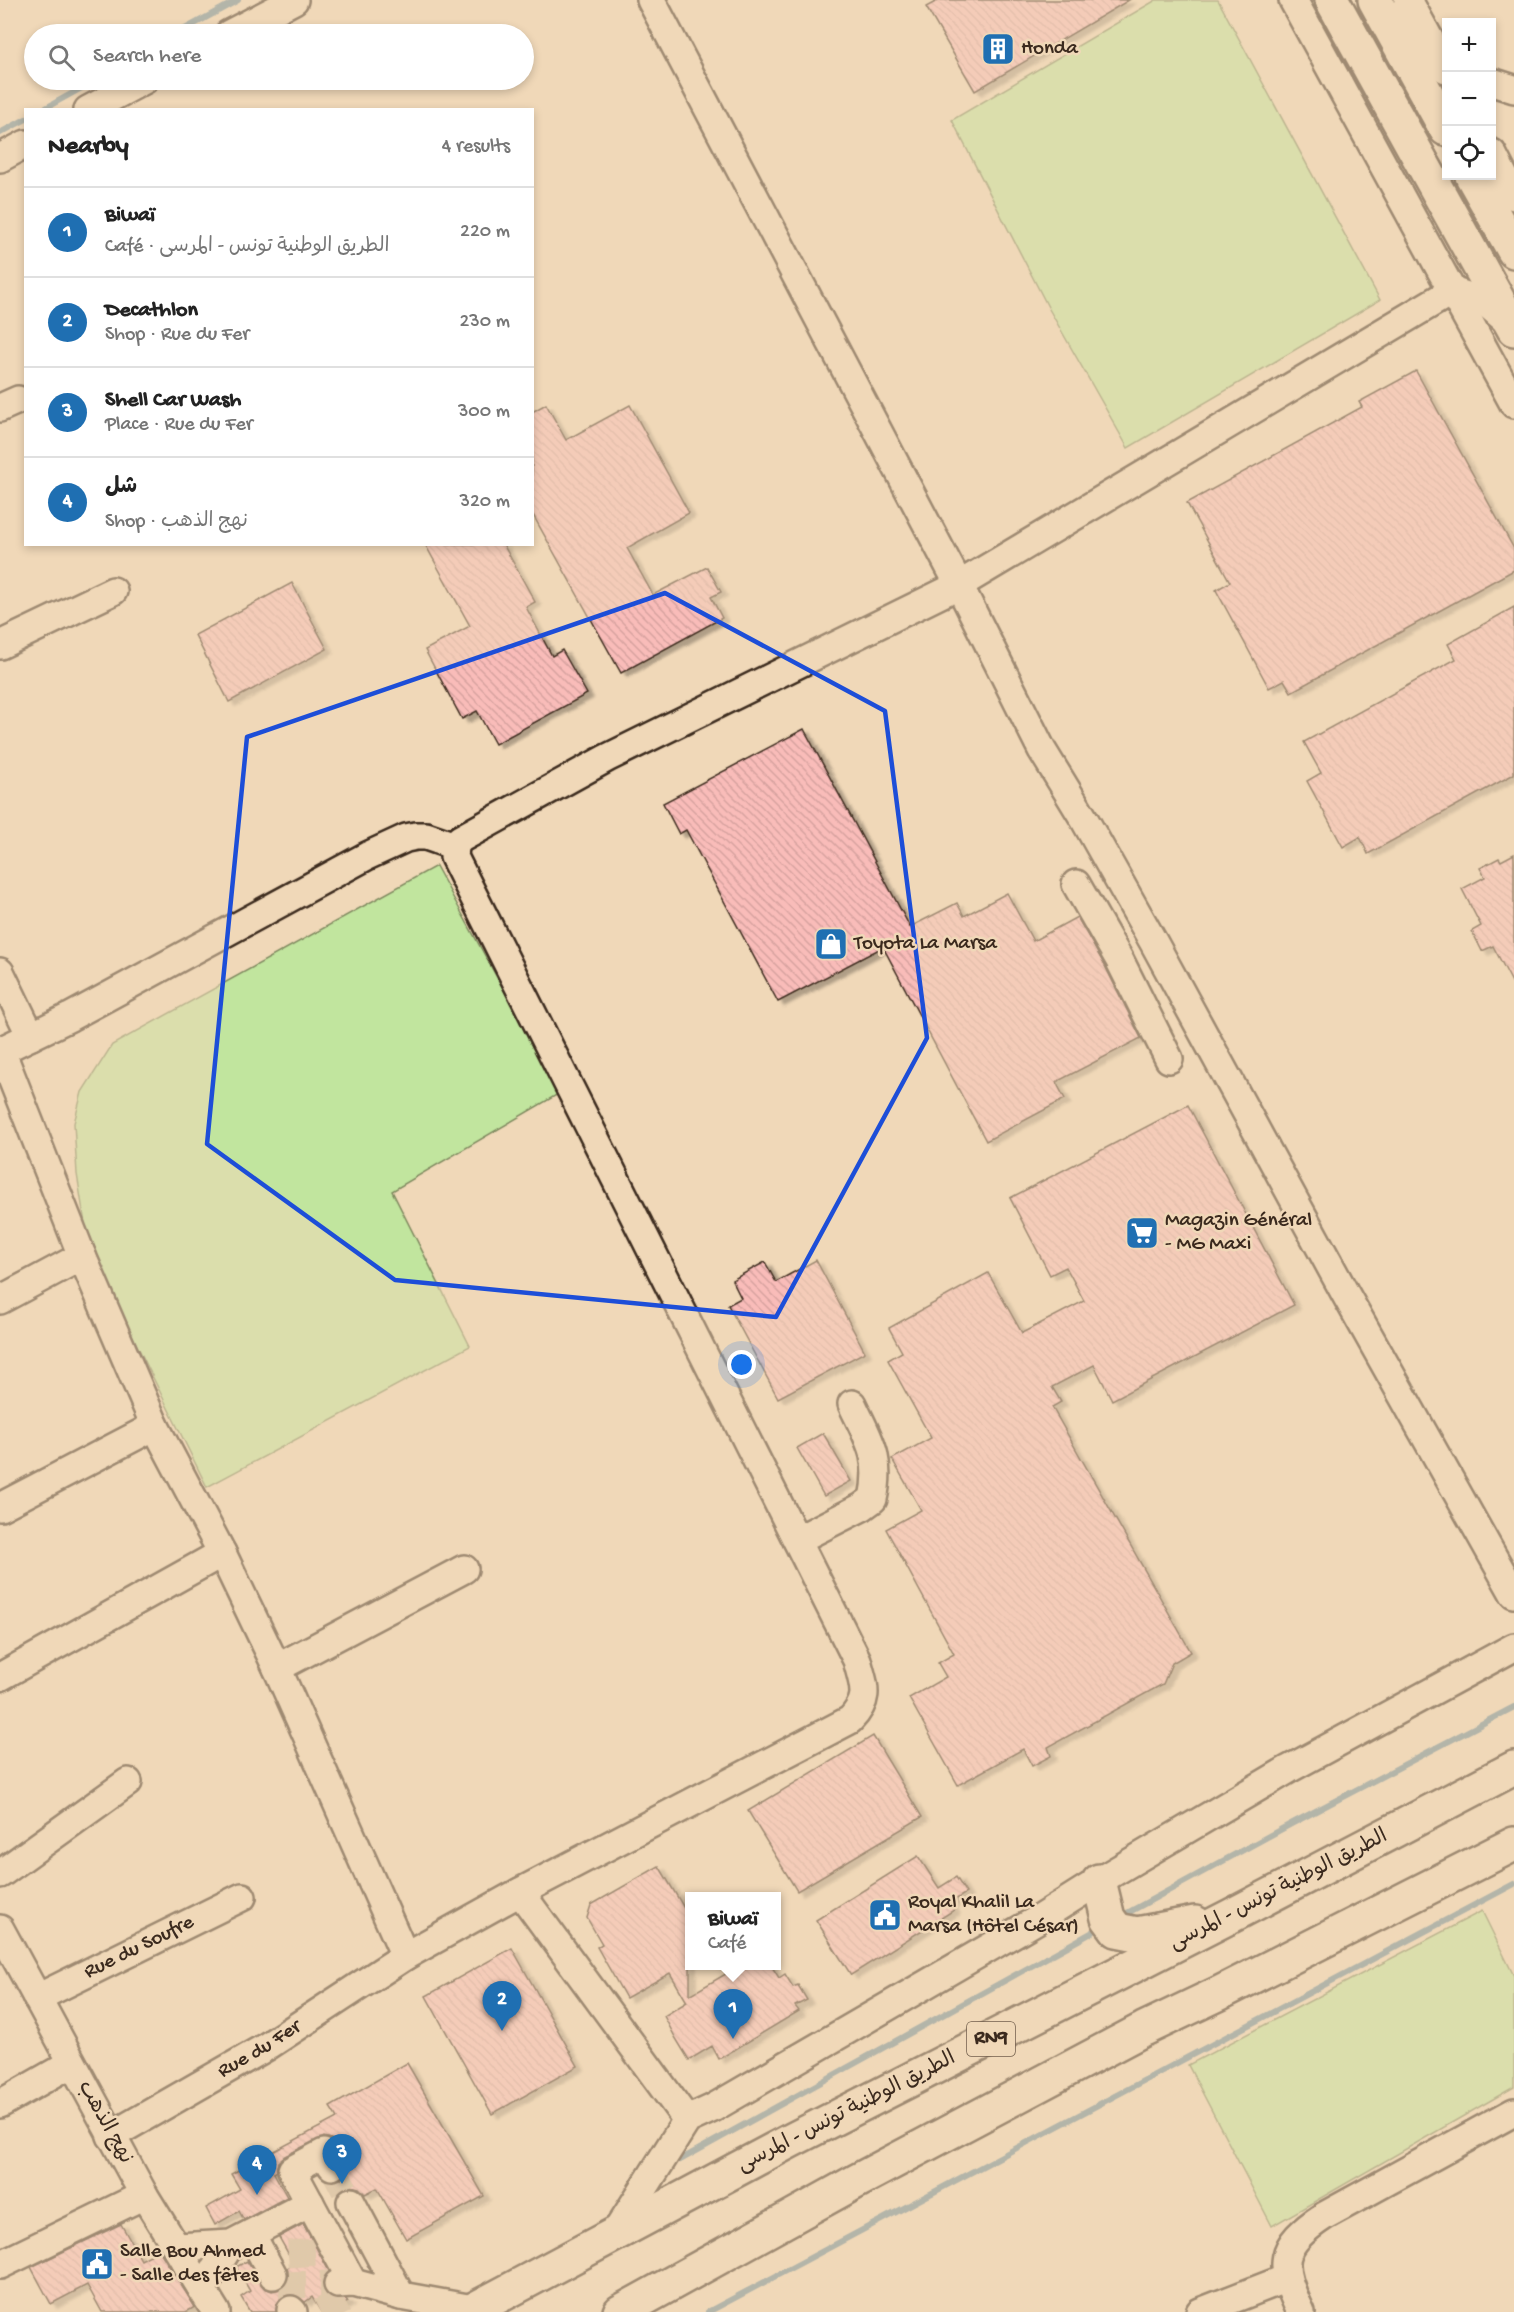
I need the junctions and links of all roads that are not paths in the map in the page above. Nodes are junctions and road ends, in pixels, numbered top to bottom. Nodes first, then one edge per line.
1 (294, 0) edge
2 (651, 0) edge
3 (1293, 0) edge
4 (1332, 0) edge
5 (1375, 0) edge
6 (1408, 0) edge
7 (248, 24) edge
8 (1442, 59) edge
9 (1496, 84) edge
10 (1514, 89) edge
11 (125, 90) edge
12 (92, 108) edge
13 (1444, 126) edge
14 (24, 145) edge
15 (0, 158) edge
16 (1496, 162) edge
17 (1474, 180) edge
18 (1514, 196) edge
19 (1514, 251) edge
20 (1452, 291) junction
21 (1513, 327) edge
22 (1514, 404) edge
23 (959, 585) junction
24 (113, 591) dead end
25 (0, 645) edge
26 (454, 846) junction
27 (1076, 884) dead end
28 (0, 972) edge
29 (31, 1036) junction
30 (0, 1051) edge
31 (0, 1056) edge
32 (1169, 1059) dead end
33 (82, 1256) junction
34 (0, 1300) edge
35 (852, 1404) dead end
36 (154, 1426) junction
37 (0, 1507) edge
38 (797, 1540) junction
39 (222, 1553) junction
40 (464, 1569) dead end
41 (1514, 1594) edge
42 (1514, 1647) edge
43 (277, 1668) junction
44 (0, 1677) edge
45 (1514, 1768) edge
46 (128, 1782) dead end
47 (1514, 1844) edge
48 (0, 1874) edge
49 (1099, 1881) junction
50 (520, 1892) junction
51 (242, 1897) dead end
52 (1229, 1917) junction
53 (1, 1933) edge
54 (405, 1956) junction
55 (37, 1998) junction
56 (72, 2063) junction
57 (0, 2104) edge
58 (1514, 2112) edge
59 (687, 2120) junction
60 (111, 2136) junction
61 (332, 2166) dead end
62 (144, 2194) junction
63 (351, 2202) tunnel mouth
64 (310, 2203) junction
65 (615, 2234) junction
66 (177, 2247) junction
67 (266, 2253) junction
68 (0, 2265) edge
69 (1287, 2278) junction
70 (202, 2289) junction
71 (401, 2296) junction
72 (471, 2311) edge
73 (216, 2312) edge
74 (620, 2312) edge
75 (1200, 2312) edge
76 (1301, 2312) edge

1 - 7 street
2 - 23 street
3 - 20 street
4 - 21 highway
5 - 13 highway
6 - 8 street
9 - 10 street
11 - 12 street
14 - 15 street
16 - 18 street
17 - 19 highway
20 - 21 street
20 - 22 street
20 - 23 street
23 - 26 street
23 - 41 street
24 - 25 street
26 - 29 street
26 - 38 street, Rue du Fer
27 - 32 street
28 - 29 street
29 - 30 street
31 - 33 street
33 - 34 street
33 - 36 street
35 - 38 street
36 - 37 street
36 - 39 street
38 - 50 street, Rue du Fer
39 - 43 street
39 - 44 street
40 - 43 street
42 - 49 street
43 - 54 street
45 - 52 highway, الطريق الوطنية تونس - المرسى / RN9
46 - 48 street
47 - 74 highway
49 - 52 highway
49 - 59 street
50 - 54 street, Rue du Fer
50 - 59 street
51 - 55 street, Rue du Soufre
52 - 65 highway, الطريق الوطنية تونس - المرسى / RN9
53 - 55 street, نهج الذهب
54 - 60 street, Rue du Fer
55 - 56 street, نهج الذهب
56 - 57 street
56 - 60 street, نهج الذهب
58 - 69 street
59 - 65 street
60 - 62 street, نهج الذهب
61 - 64 street
62 - 66 street, نهج الذهب
62 - 68 street
63 - 71 street
64 - 67 street
64 - 71 street
65 - 72 highway, الطريق الوطنية تونس - المرسى / RN9
66 - 67 street
66 - 70 street, نهج الذهب
67 - 70 street
69 - 75 street
69 - 76 street
70 - 73 street, نهج الذهب
71 - 72 street

